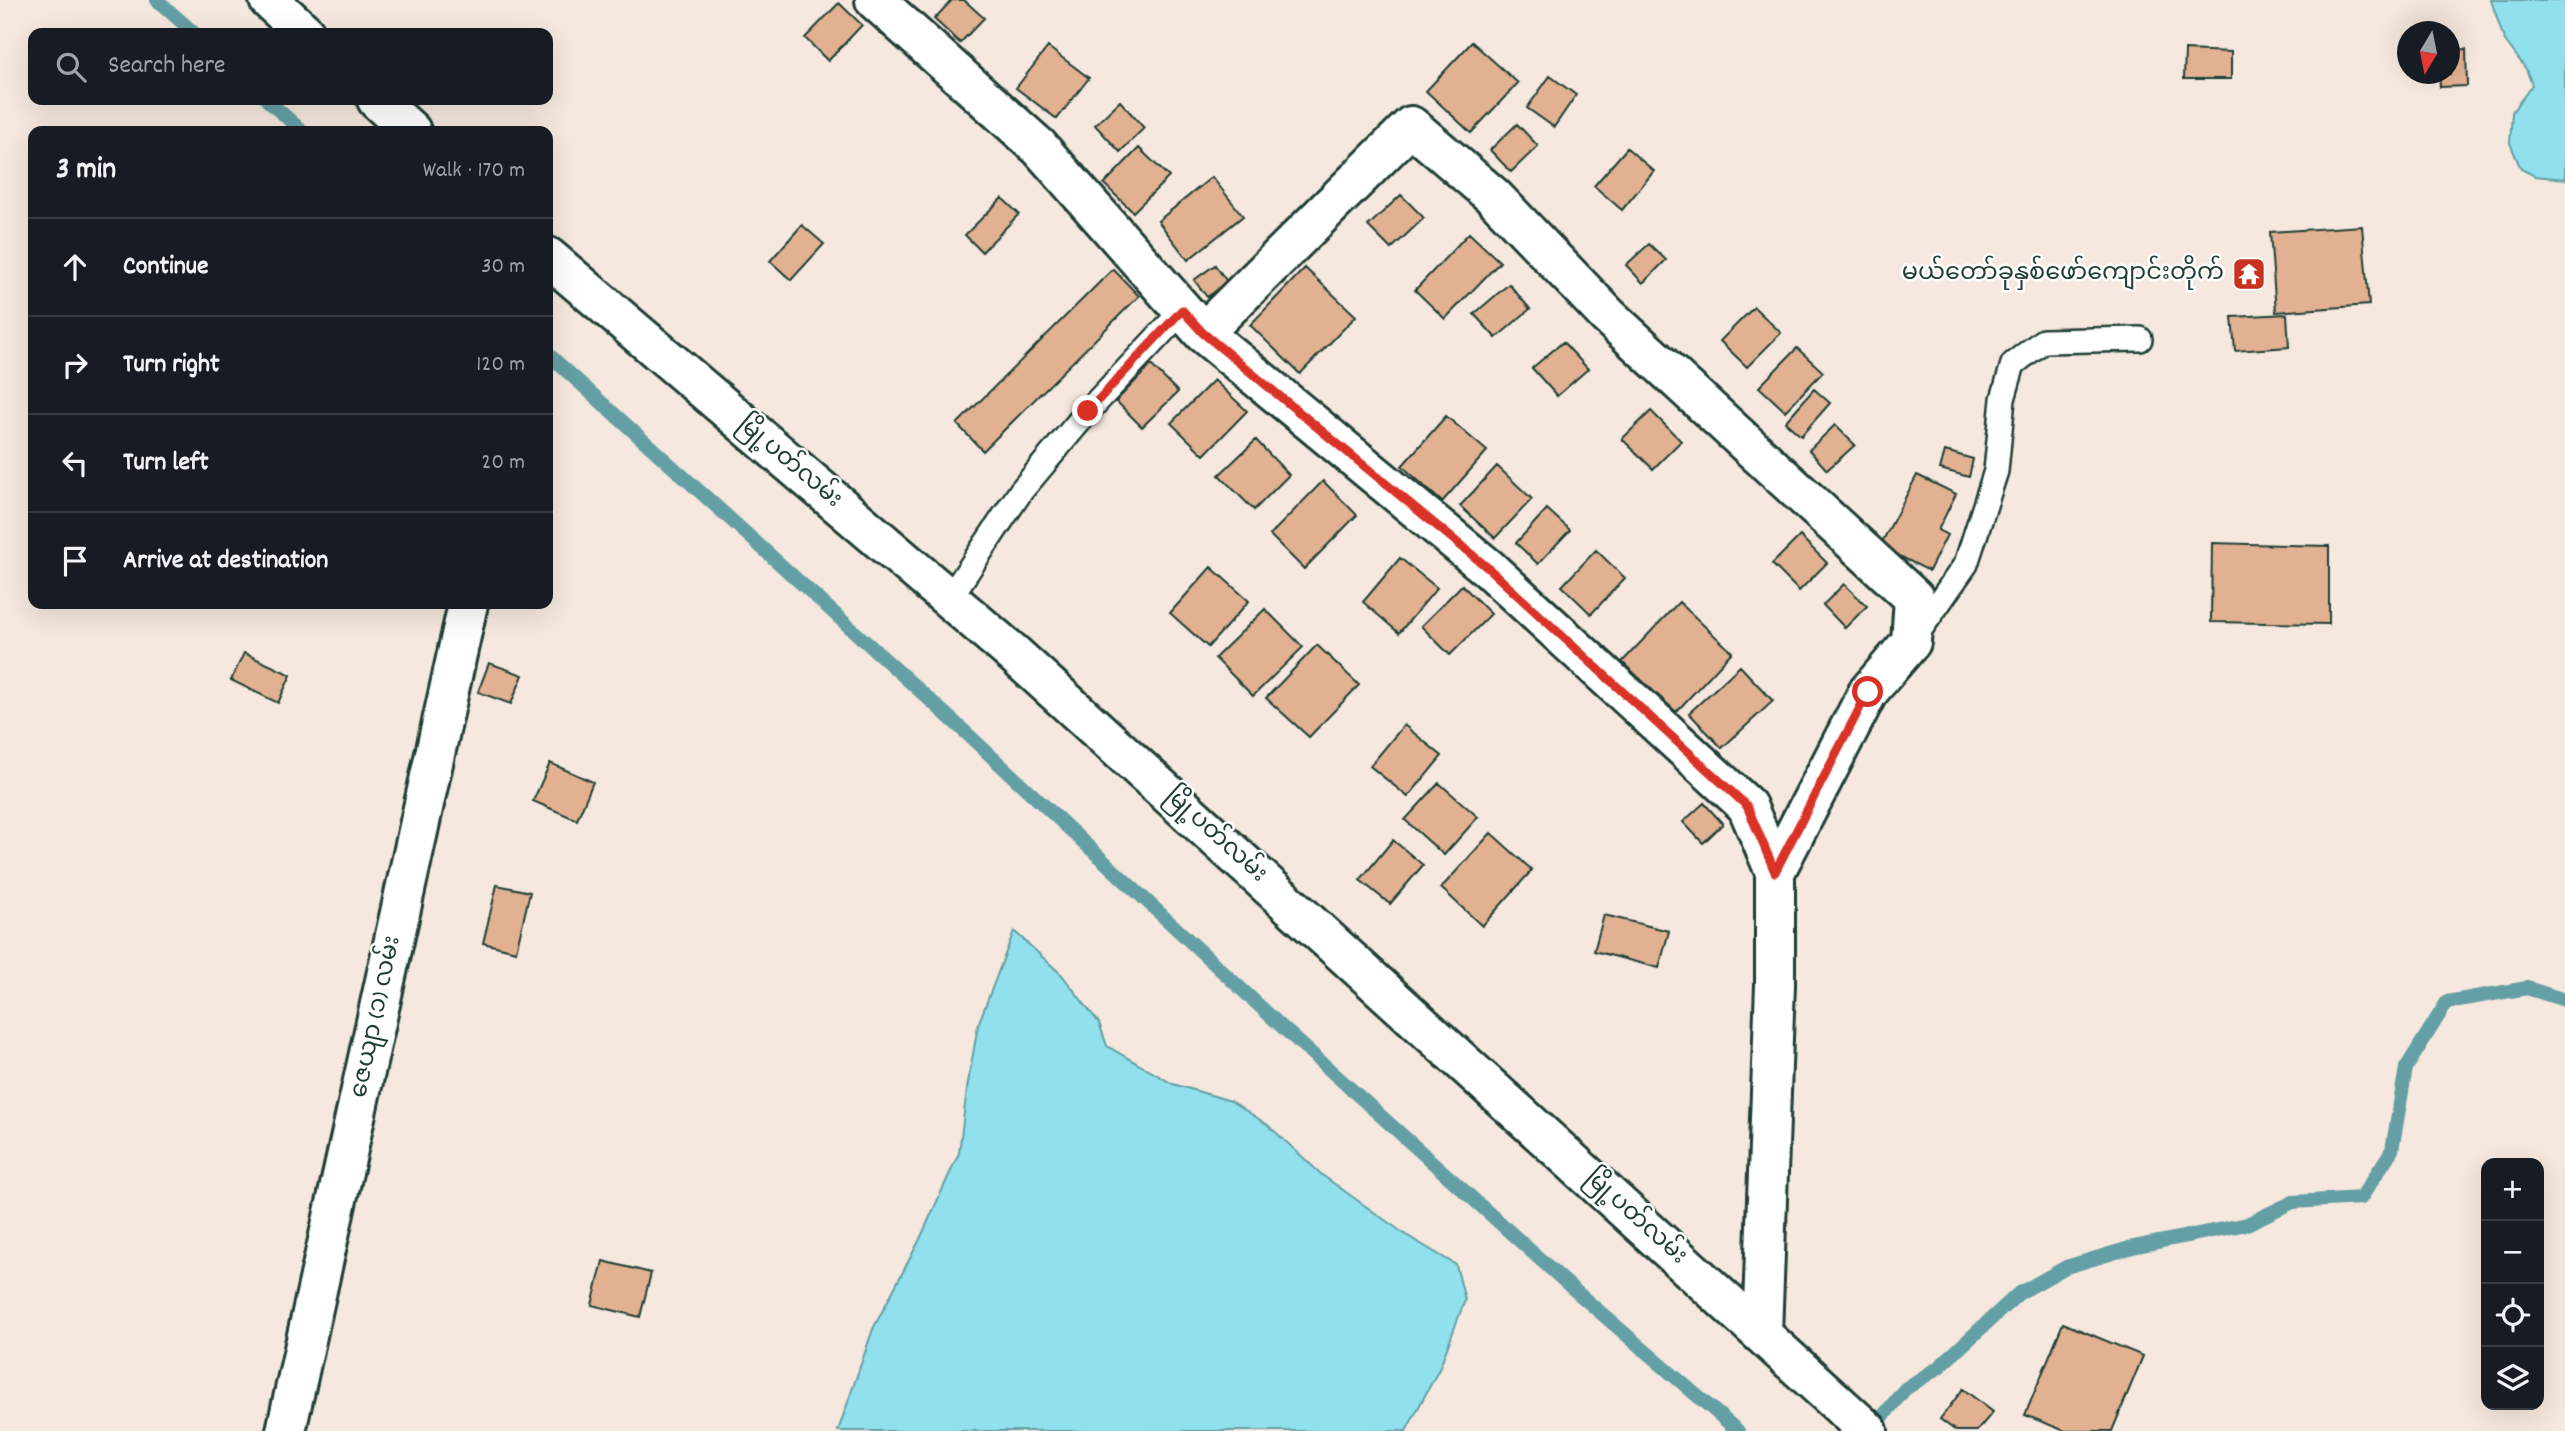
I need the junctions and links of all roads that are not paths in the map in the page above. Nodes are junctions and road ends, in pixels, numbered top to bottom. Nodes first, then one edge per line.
1 (269, 0) edge
2 (875, 0) edge
3 (300, 28) edge
4 (382, 105) edge
5 (406, 126) edge
6 (553, 261) edge
7 (1193, 321) junction
8 (2140, 339) dead end
9 (949, 599) junction
10 (467, 609) edge
11 (1911, 642) junction
12 (1775, 872) junction
13 (1762, 1333) junction
14 (286, 1431) edge
15 (1868, 1431) edge

1 - 3 street
2 - 7 street
4 - 5 street
6 - 9 street, မြို့ပတ်လမ်း
7 - 9 lane
7 - 11 street
7 - 12 street
8 - 11 lane
9 - 13 street, မြို့ပတ်လမ်း
10 - 14 street, ဇေယျာ (၁) လမ်း
11 - 12 street
12 - 13 street
13 - 15 street, မြို့ပတ်လမ်း

